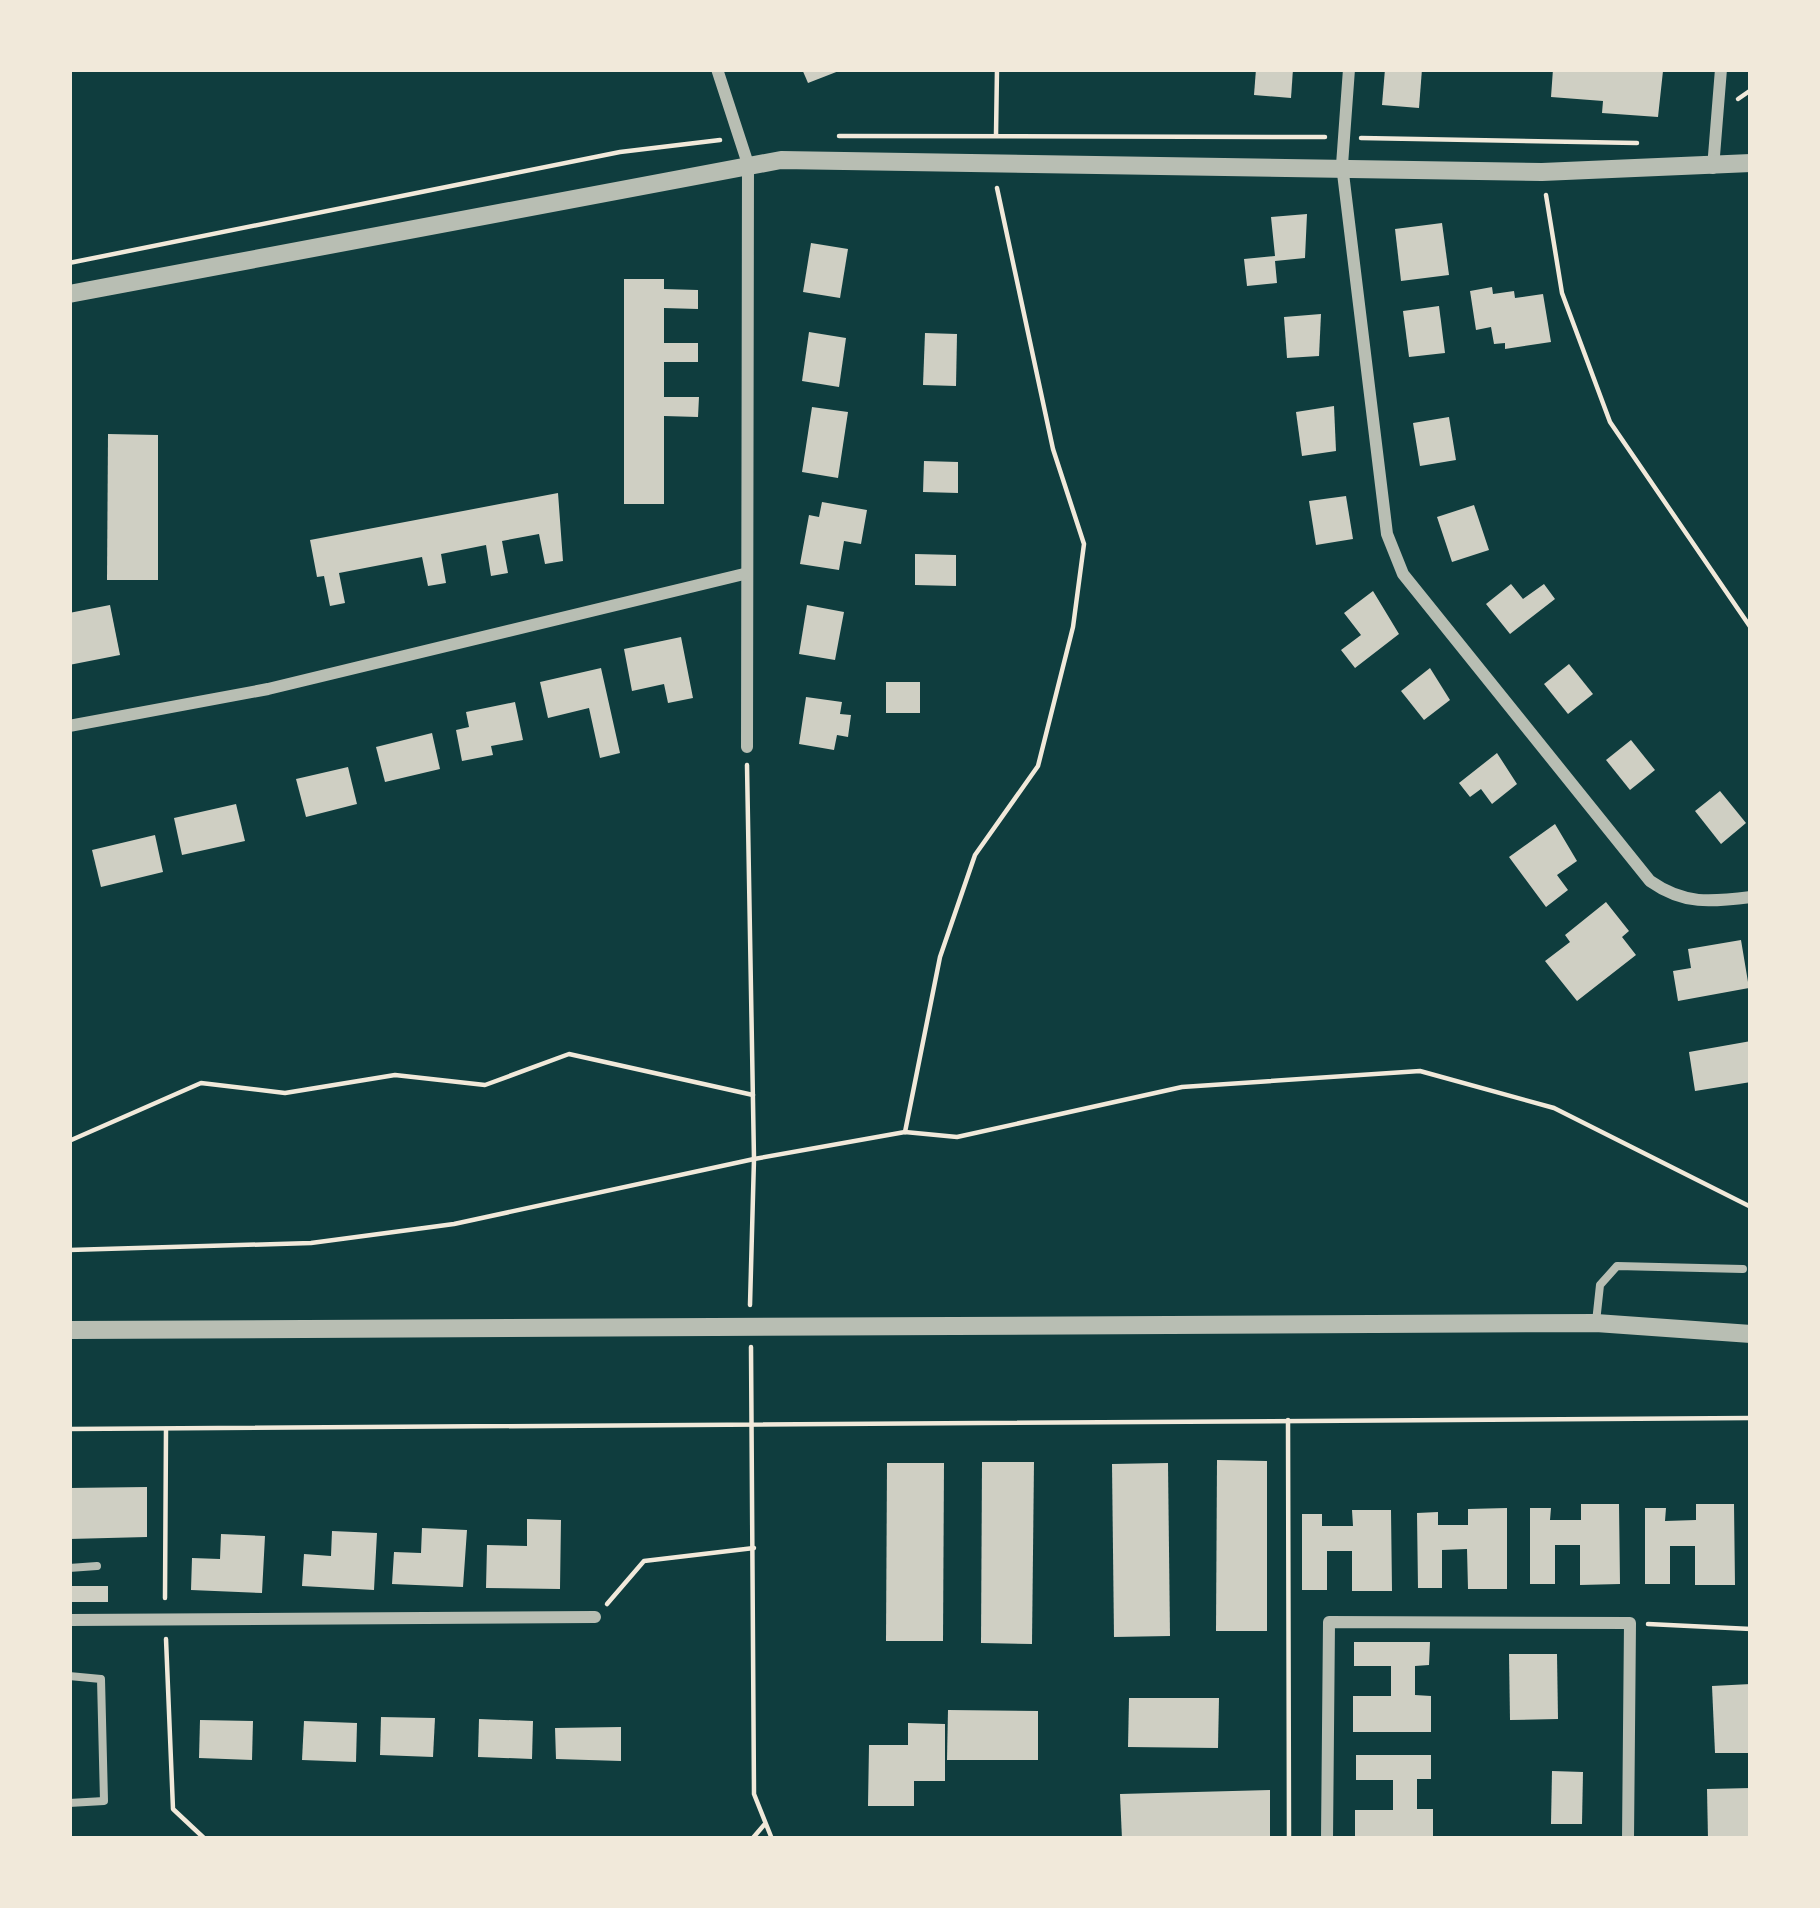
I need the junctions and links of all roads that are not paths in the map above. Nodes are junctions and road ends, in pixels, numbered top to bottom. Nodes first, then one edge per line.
1 (717, 69) edge
2 (1349, 69) edge
3 (1721, 69) edge
4 (1751, 163) edge
5 (748, 164) junction
6 (1342, 165) junction
7 (1713, 168) junction
8 (69, 294) edge
9 (744, 574) junction
10 (69, 726) edge
11 (747, 747) road end
12 (1751, 897) edge
13 (1743, 1268) dead end
14 (1596, 1323) junction
15 (69, 1330) edge
16 (1751, 1334) edge
17 (97, 1566) dead end
18 (69, 1568) edge
19 (595, 1617) road end
20 (69, 1620) edge
21 (69, 1676) edge
22 (69, 1803) edge
23 (1327, 1839) edge
24 (1628, 1839) edge

1 - 5 street
2 - 6 street
3 - 7 street
4 - 7 street
5 - 6 street
5 - 8 street
5 - 9 street
6 - 7 street
6 - 12 street
9 - 10 street
9 - 11 street
13 - 14 lane
14 - 15 street
14 - 16 street
17 - 18 lane
19 - 20 street
21 - 22 lane
23 - 24 street

